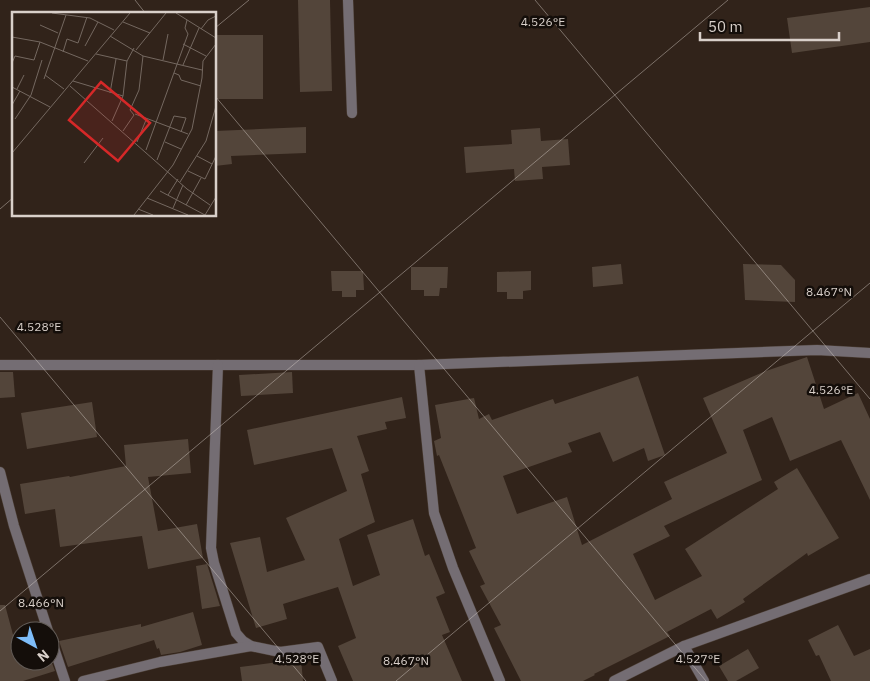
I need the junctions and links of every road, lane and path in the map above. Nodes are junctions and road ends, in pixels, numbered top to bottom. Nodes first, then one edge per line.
1 (348, 0) edge
2 (352, 113) dead end
3 (870, 353) edge
4 (0, 365) edge
5 (218, 365) junction
6 (419, 365) junction
7 (0, 472) edge
8 (870, 579) edge
9 (45, 621) edge
10 (251, 646) junction
11 (684, 646) junction
12 (60, 666) edge
13 (65, 681) edge
14 (83, 681) edge
15 (332, 681) edge
16 (500, 681) edge
17 (614, 681) edge
18 (704, 681) edge

1 - 2 street
3 - 6 street
4 - 5 street
5 - 6 street
5 - 10 street
6 - 16 street
7 - 9 street
8 - 11 street
10 - 14 street
10 - 15 street
11 - 17 street
11 - 18 street
12 - 13 street

